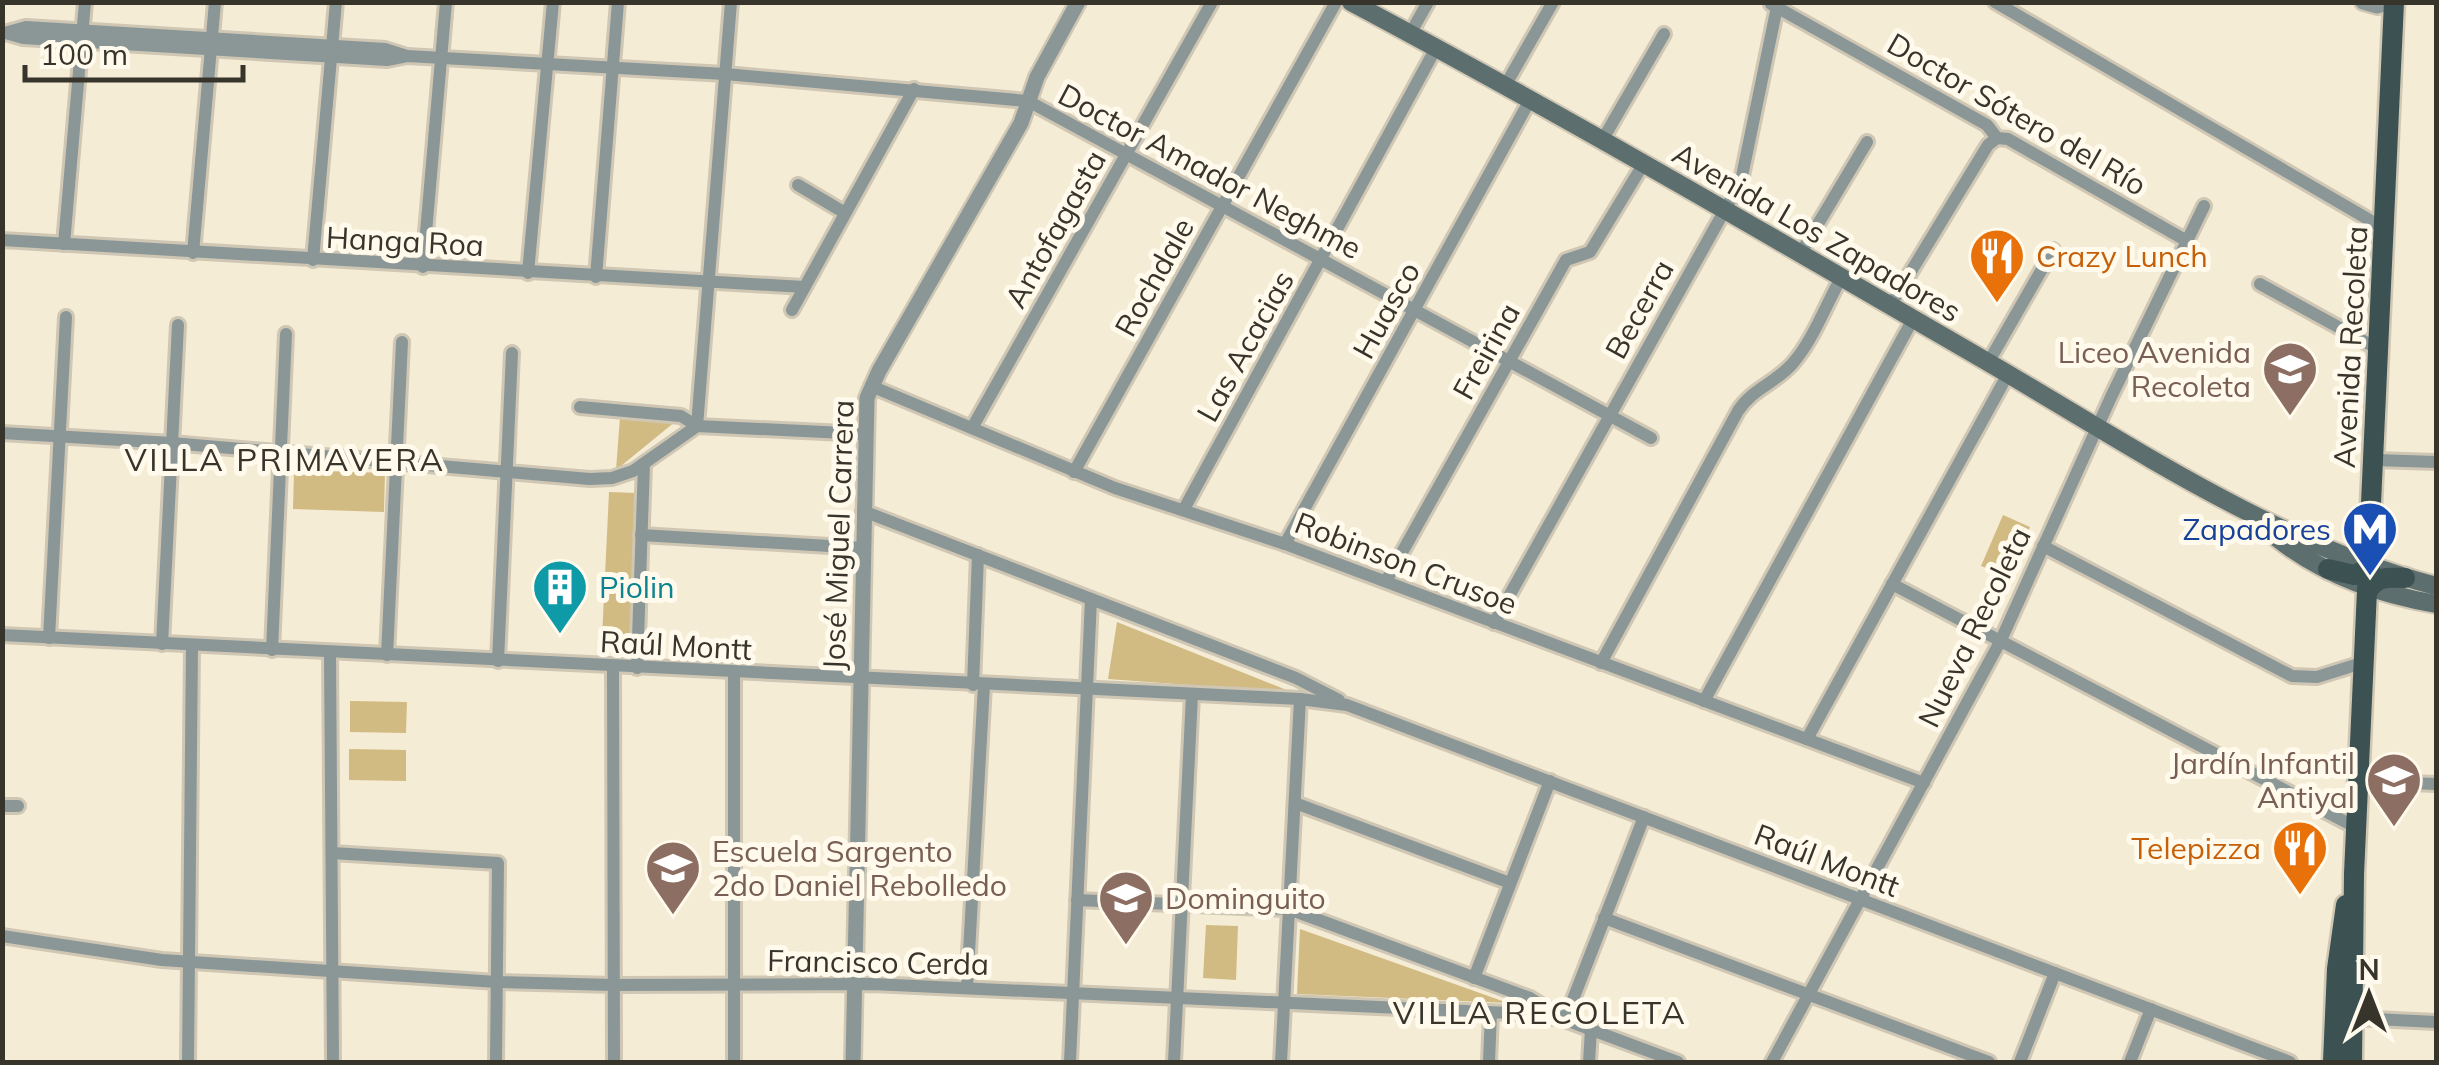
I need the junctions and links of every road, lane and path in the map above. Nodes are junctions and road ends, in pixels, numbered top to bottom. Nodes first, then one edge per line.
1 (85, 2) edge
2 (215, 2) edge
3 (336, 2) edge
4 (446, 2) edge
5 (554, 2) edge
6 (618, 2) edge
7 (731, 2) edge
8 (1078, 2) edge
9 (1212, 2) edge
10 (1336, 2) edge
11 (1351, 2) edge
12 (1428, 2) edge
13 (1553, 2) edge
14 (1995, 2) edge
15 (2363, 2) edge
16 (2393, 2) edge
17 (1774, 4) edge
18 (5, 32) edge
19 (1410, 34) junction
20 (1664, 34) dead end
21 (82, 36) junction
22 (211, 44) junction
23 (1436, 48) junction
24 (331, 51) junction
25 (441, 58) junction
26 (548, 64) junction
27 (613, 68) junction
28 (725, 74) junction
29 (1505, 86) junction
30 (914, 89) junction
31 (1028, 100) junction
32 (1530, 100) junction
33 (1997, 138) junction
34 (1603, 139) junction
35 (1867, 142) dead end
36 (1126, 154) junction
37 (1644, 163) junction
38 (798, 185) dead end
39 (1222, 206) junction
40 (2204, 206) dead end
41 (1724, 210) junction
42 (846, 213) junction
43 (2385, 229) junction
44 (2, 240) edge
45 (2187, 241) junction
46 (64, 244) junction
47 (2053, 250) dead end
48 (193, 252) junction
49 (1800, 254) junction
50 (313, 260) junction
51 (1321, 260) junction
52 (423, 267) junction
53 (528, 273) junction
54 (596, 276) junction
55 (1841, 278) junction
56 (708, 282) junction
57 (2260, 284) dead end
58 (804, 288) junction
59 (1890, 306) junction
60 (792, 310) dead end
61 (1414, 310) junction
62 (66, 317) dead end
63 (1913, 319) junction
64 (178, 325) dead end
65 (286, 334) dead end
66 (402, 342) dead end
67 (2380, 350) junction
68 (512, 353) dead end
69 (1510, 361) junction
70 (1988, 362) junction
71 (2008, 374) junction
72 (871, 386) junction
73 (580, 407) dead end
74 (1608, 415) junction
75 (697, 426) junction
76 (2098, 426) junction
77 (972, 428) junction
78 (2, 433) edge
79 (865, 434) junction
80 (59, 436) junction
81 (1651, 438) dead end
82 (172, 444) junction
83 (281, 453) junction
84 (2375, 460) junction
85 (2436, 462) edge
86 (396, 463) junction
87 (644, 464) junction
88 (506, 472) junction
89 (1074, 472) junction
90 (1184, 510) junction
91 (863, 511) junction
92 (2252, 516) junction
93 (642, 536) junction
94 (1285, 544) junction
95 (2043, 546) junction
96 (863, 548) junction
97 (978, 555) junction
98 (2370, 568) junction
99 (2328, 569) junction
100 (2406, 578) junction
101 (1386, 581) junction
102 (1892, 584) junction
103 (2436, 586) edge
104 (2369, 589) junction
105 (1091, 599) junction
106 (2436, 604) edge
107 (1494, 623) junction
108 (2, 636) edge
109 (48, 638) junction
110 (2001, 640) junction
111 (162, 644) junction
112 (192, 646) junction
113 (272, 650) junction
114 (330, 652) junction
115 (387, 656) junction
116 (498, 661) junction
117 (2365, 662) junction
118 (1602, 663) junction
119 (613, 667) junction
120 (637, 668) junction
121 (734, 673) junction
122 (860, 679) junction
123 (978, 685) junction
124 (1087, 690) junction
125 (1192, 695) junction
126 (1300, 699) junction
127 (1704, 701) junction
128 (1347, 705) junction
129 (1807, 739) junction
130 (1550, 781) junction
131 (2359, 781) junction
132 (1924, 783) junction
133 (2436, 784) edge
134 (1294, 804) junction
135 (2, 806) edge
136 (18, 806) dead end
137 (1644, 817) junction
138 (2357, 828) junction
139 (332, 853) junction
140 (2354, 874) junction
141 (1510, 883) junction
142 (1861, 899) junction
143 (1078, 900) junction
144 (1182, 904) junction
145 (1289, 909) junction
146 (1604, 918) junction
147 (2, 936) edge
148 (189, 962) junction
149 (334, 973) junction
150 (2055, 973) junction
151 (1474, 978) junction
152 (497, 982) junction
153 (855, 984) junction
154 (614, 985) junction
155 (735, 985) junction
156 (967, 988) junction
157 (1073, 993) junction
158 (1808, 996) junction
159 (1177, 999) junction
160 (1284, 1004) junction
161 (2150, 1009) junction
162 (1491, 1013) junction
163 (2354, 1018) junction
164 (1565, 1020) junction
165 (2436, 1022) edge
166 (1591, 1029) junction
167 (2247, 1045) junction
168 (188, 1062) edge
169 (333, 1062) edge
170 (496, 1062) edge
171 (614, 1062) edge
172 (734, 1062) edge
173 (854, 1062) edge
174 (1070, 1062) edge
175 (1174, 1062) edge
176 (1281, 1062) edge
177 (1489, 1062) edge
178 (1589, 1062) edge
179 (1678, 1062) edge
180 (1772, 1062) edge
181 (1990, 1062) edge
182 (2020, 1062) edge
183 (2130, 1062) edge
184 (2240, 1062) edge
185 (2290, 1062) edge
186 (2333, 1062) edge
187 (2352, 1062) edge

1 - 21 street
2 - 22 street
3 - 24 street
4 - 25 street
5 - 26 street
6 - 27 street
7 - 28 street
8 - 31 street, José Miguel Carrera
9 - 36 street, Antofagasta
10 - 39 street, Rochdale
11 - 19 main road, Avenida Los Zapadores
12 - 19 street
13 - 29 street
14 - 43 street
15 - 16 street
16 - 43 main road, Avenida Recoleta
17 - 33 street, Doctor Sótero del Río
17 - 41 street, Becerra
18 - 21 street, Doctor Amador Neghme
19 - 23 main road, Avenida Los Zapadores
20 - 34 street
21 - 22 street, Doctor Amador Neghme
21 - 46 street
22 - 24 street, Doctor Amador Neghme
22 - 48 street
23 - 29 main road, Avenida Los Zapadores
23 - 51 street, Las Acacias
24 - 25 street, Doctor Amador Neghme
24 - 50 street
25 - 26 street, Doctor Amador Neghme
25 - 52 street
26 - 27 street, Doctor Amador Neghme
26 - 53 street
27 - 28 street, Doctor Amador Neghme
27 - 54 street
28 - 30 street, Doctor Amador Neghme
28 - 56 street
29 - 32 main road, Avenida Los Zapadores
30 - 31 street, Doctor Amador Neghme
30 - 42 street
31 - 36 street, Doctor Amador Neghme
31 - 72 street, José Miguel Carrera
32 - 34 main road, Avenida Los Zapadores
32 - 61 street, Huasco
33 - 45 street, Doctor Sótero del Río
33 - 59 street
34 - 37 main road, Avenida Los Zapadores
35 - 49 street
36 - 39 street, Doctor Amador Neghme
36 - 77 street, Antofagasta
37 - 41 main road, Avenida Los Zapadores
37 - 69 street, Freirina
38 - 42 street
39 - 51 street, Doctor Amador Neghme
39 - 89 street, Rochdale
40 - 45 street, Nueva Recoleta
41 - 49 main road, Avenida Los Zapadores
41 - 74 street, Becerra
42 - 58 street
43 - 67 main road, Avenida Recoleta
44 - 46 street, Hanga Roa
45 - 76 street, Nueva Recoleta
46 - 48 street, Hanga Roa
47 - 70 street
48 - 50 street, Hanga Roa
49 - 55 main road, Avenida Los Zapadores
50 - 52 street, Hanga Roa
51 - 61 street, Doctor Amador Neghme
51 - 90 street, Las Acacias
52 - 53 street, Hanga Roa
53 - 54 street, Hanga Roa
54 - 56 street, Hanga Roa
55 - 59 main road, Avenida Los Zapadores
55 - 118 street
56 - 58 street, Hanga Roa
56 - 75 street
57 - 67 street
58 - 60 street
59 - 63 main road, Avenida Los Zapadores
61 - 69 street, Doctor Amador Neghme
61 - 94 street, Huasco
62 - 80 street
63 - 70 main road, Avenida Los Zapadores
63 - 127 street
64 - 82 street
65 - 83 street
66 - 86 street
67 - 84 main road, Avenida Recoleta
68 - 88 street
69 - 74 street, Doctor Amador Neghme
69 - 101 street, Freirina
70 - 71 main road, Avenida Los Zapadores
71 - 76 main road, Avenida Los Zapadores
71 - 102 street
72 - 77 street, Robinson Crusoe
72 - 79 street, José Miguel Carrera
73 - 75 street
74 - 81 street, Doctor Amador Neghme
74 - 107 street, Becerra
75 - 79 street
75 - 87 street
76 - 92 main road, Avenida Los Zapadores
76 - 95 street, Nueva Recoleta
77 - 89 street, Robinson Crusoe
78 - 80 street
79 - 91 street, José Miguel Carrera
80 - 82 street
80 - 109 street
82 - 83 street
82 - 111 street
83 - 86 street
83 - 113 street
84 - 85 street
84 - 98 main road, Avenida Recoleta
86 - 88 street
86 - 115 street
87 - 88 street
87 - 93 street
88 - 116 street
89 - 90 street, Robinson Crusoe
90 - 94 street, Robinson Crusoe
91 - 96 street, José Miguel Carrera
91 - 97 street, Raúl Montt
92 - 98 main road, Avenida Los Zapadores
92 - 99 main road, Avenida Los Zapadores
93 - 96 street
93 - 120 street
94 - 101 street, Robinson Crusoe
95 - 110 street, Nueva Recoleta
95 - 117 street
96 - 122 street, José Miguel Carrera
97 - 105 street, Raúl Montt
97 - 123 street
98 - 99 main road
98 - 100 main road, Avenida Los Zapadores
98 - 104 main road, Avenida Recoleta
99 - 104 main road, Avenida Los Zapadores
100 - 103 main road, Avenida Los Zapadores
100 - 104 main road
101 - 107 street, Robinson Crusoe
102 - 110 street
102 - 129 street
104 - 106 main road, Avenida Los Zapadores
104 - 117 main road, Avenida Recoleta
105 - 124 street
105 - 128 street, Raúl Montt
107 - 118 street, Robinson Crusoe
108 - 109 street, Raúl Montt
109 - 111 street, Raúl Montt
110 - 132 street, Nueva Recoleta
110 - 138 street
111 - 112 street, Raúl Montt
112 - 113 street, Raúl Montt
112 - 148 street
113 - 114 street, Raúl Montt
114 - 115 street, Raúl Montt
114 - 139 street
115 - 116 street, Raúl Montt
116 - 119 street, Raúl Montt
117 - 131 main road, Avenida Recoleta
118 - 127 street, Robinson Crusoe
119 - 120 street, Raúl Montt
119 - 154 street
120 - 121 street, Raúl Montt
121 - 122 street, Raúl Montt
121 - 155 street
122 - 123 street, Raúl Montt
122 - 153 street, José Miguel Carrera
123 - 124 street, Raúl Montt
123 - 156 street
124 - 125 street, Raúl Montt
124 - 143 street
125 - 126 street, Raúl Montt
125 - 144 street
126 - 128 street, Raúl Montt
126 - 134 street
127 - 129 street, Robinson Crusoe
128 - 130 street, Raúl Montt
129 - 132 street, Robinson Crusoe
130 - 137 street, Raúl Montt
130 - 141 street
131 - 133 street
131 - 138 main road, Avenida Recoleta
132 - 142 street, Nueva Recoleta
134 - 141 street
134 - 145 street
135 - 136 street
137 - 142 street, Raúl Montt
137 - 146 street
138 - 140 main road, Avenida Recoleta
139 - 149 street
139 - 152 street
140 - 163 main road, Avenida Recoleta
140 - 186 main road, Avenida Recoleta
141 - 151 street
142 - 150 street, Raúl Montt
142 - 158 street, Nueva Recoleta
143 - 144 street, Francisco Cerda
143 - 157 street
144 - 145 street, Francisco Cerda
144 - 159 street
145 - 151 street, Francisco Cerda
145 - 160 street
146 - 158 street
146 - 164 street
147 - 148 street, Francisco Cerda
148 - 149 street, Francisco Cerda
148 - 168 street
149 - 152 street, Francisco Cerda
149 - 169 street
150 - 161 street, Raúl Montt
150 - 182 street
151 - 164 street, Francisco Cerda
152 - 154 street, Francisco Cerda
152 - 170 street
153 - 155 street, Francisco Cerda
153 - 156 street, Francisco Cerda
153 - 173 street, José Miguel Carrera
154 - 155 street, Francisco Cerda
154 - 171 street
155 - 172 street
156 - 157 street, Francisco Cerda
157 - 159 street, Francisco Cerda
157 - 174 street
158 - 180 street, Nueva Recoleta
158 - 181 street
159 - 160 street, Francisco Cerda
159 - 175 street
160 - 162 street, Francisco Cerda
160 - 176 street
161 - 167 street, Raúl Montt
161 - 183 street
162 - 164 street, Francisco Cerda
162 - 177 street
163 - 165 street
163 - 187 main road, Avenida Recoleta
164 - 166 street, Francisco Cerda
166 - 178 street
166 - 179 street, Francisco Cerda
167 - 184 street
167 - 185 street, Raúl Montt

